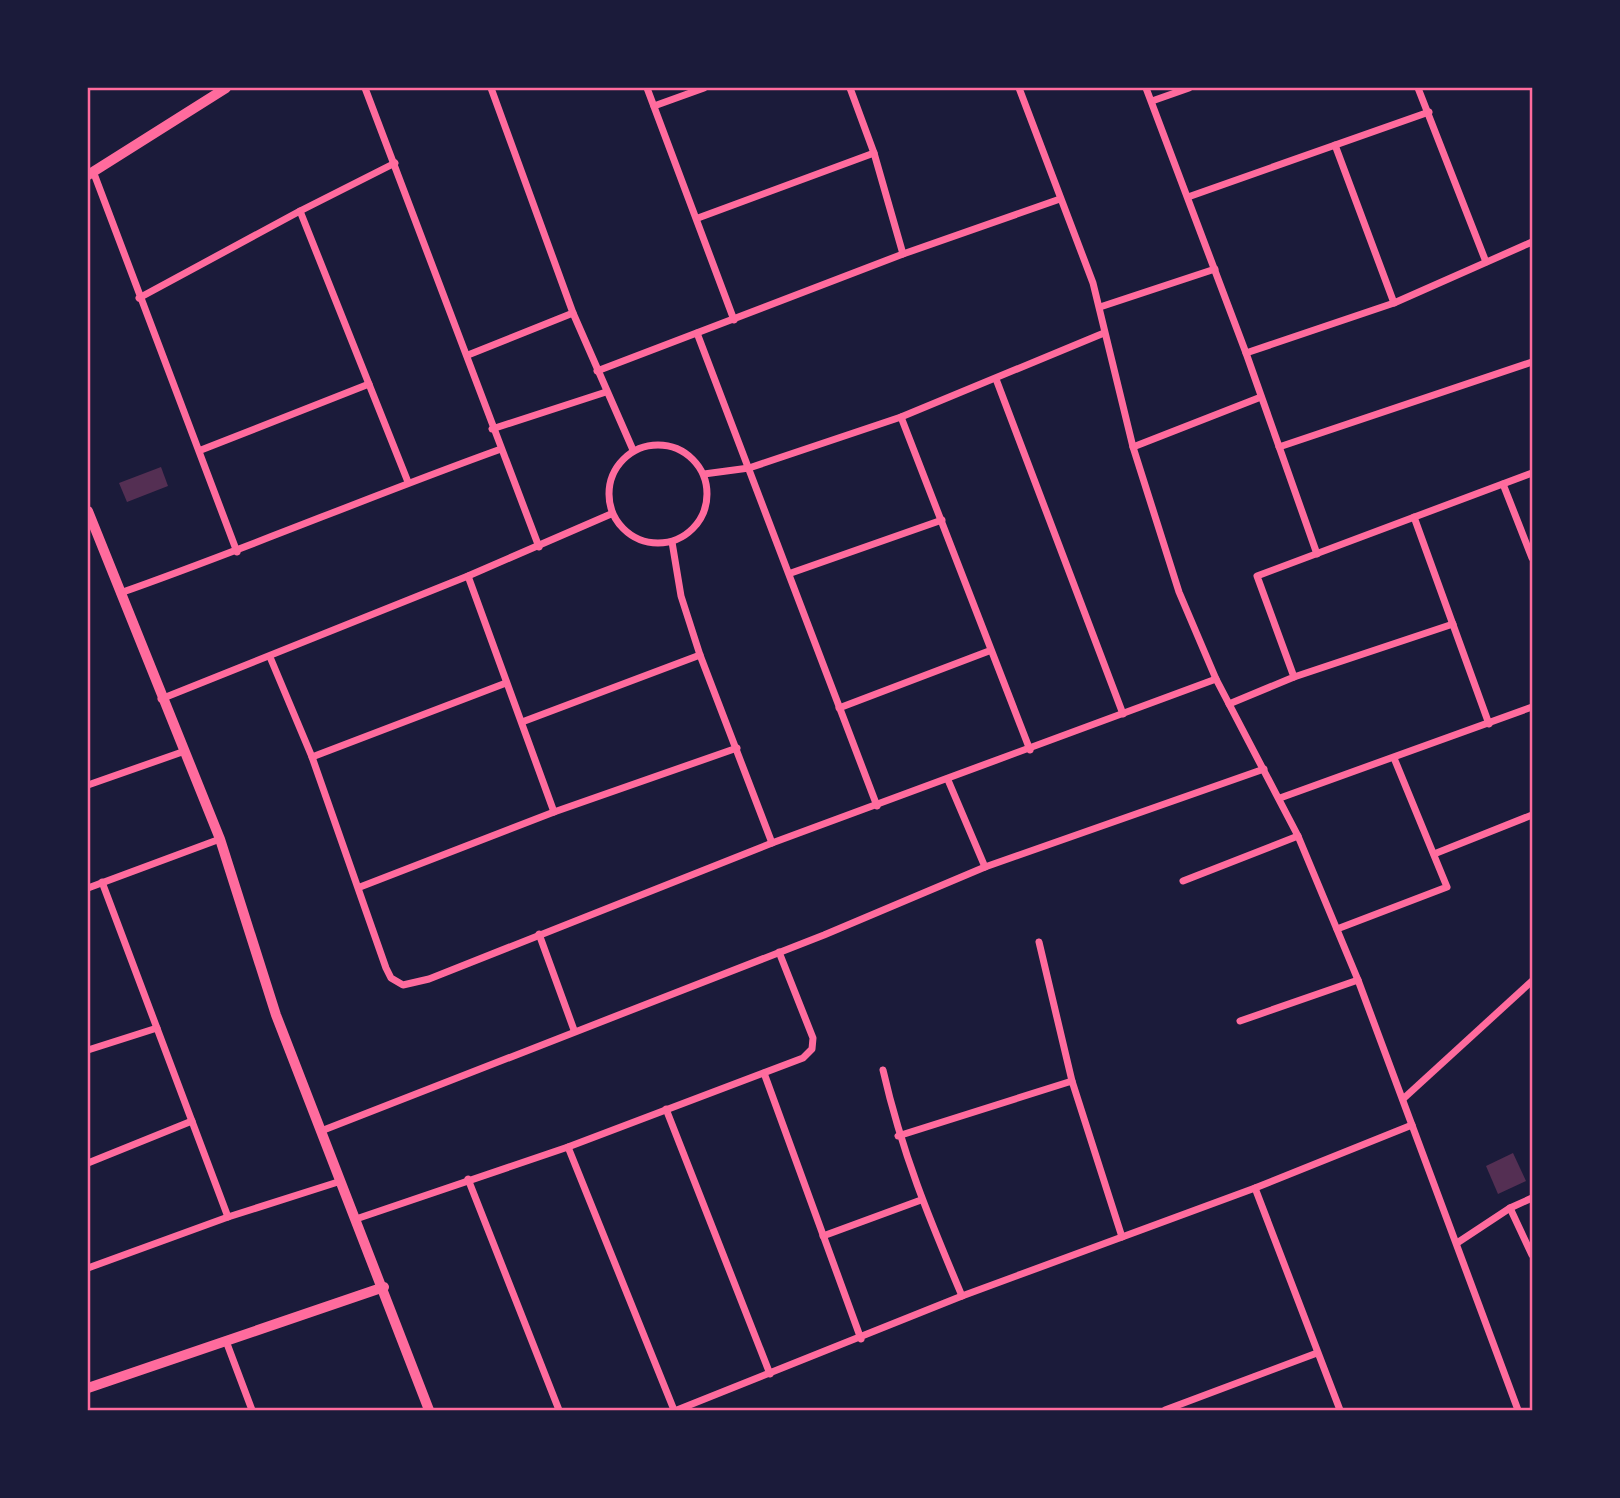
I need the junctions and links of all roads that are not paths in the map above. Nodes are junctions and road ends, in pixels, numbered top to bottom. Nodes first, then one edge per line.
1 (226, 88) edge
2 (365, 88) edge
3 (491, 88) edge
4 (647, 88) edge
5 (704, 88) edge
6 (850, 88) edge
7 (1020, 88) edge
8 (1146, 88) edge
9 (1189, 88) edge
10 (1419, 88) edge
11 (1152, 102) junction
12 (654, 106) junction
13 (1429, 112) junction
14 (1335, 145) junction
15 (874, 153) junction
16 (396, 163) junction
17 (90, 173) edge
18 (1188, 197) junction
19 (1060, 199) junction
20 (300, 211) junction
21 (698, 218) junction
22 (1532, 242) edge
23 (903, 254) junction
24 (1486, 262) junction
25 (1215, 270) junction
26 (139, 298) junction
27 (1394, 303) junction
28 (1100, 307) junction
29 (573, 313) junction
30 (734, 320) junction
31 (698, 333) junction
32 (1104, 333) junction
33 (1246, 353) junction
34 (468, 355) junction
35 (1532, 362) edge
36 (597, 371) junction
37 (996, 379) junction
38 (369, 384) junction
39 (606, 392) junction
40 (1261, 397) junction
41 (901, 417) junction
42 (492, 429) junction
43 (1132, 447) junction
44 (1279, 447) junction
45 (501, 449) junction
46 (201, 450) junction
47 (633, 450) junction
48 (749, 468) junction
49 (1532, 473) edge
50 (704, 474) junction
51 (408, 482) junction
52 (1503, 484) junction
53 (88, 511) edge
54 (611, 514) junction
55 (1414, 517) junction
56 (942, 520) junction
57 (672, 542) junction
58 (539, 547) junction
59 (237, 552) junction
60 (1317, 554) junction
61 (1532, 558) edge
62 (791, 573) junction
63 (468, 576) junction
64 (120, 593) junction
65 (1453, 624) junction
66 (989, 651) junction
67 (700, 655) junction
68 (270, 657) junction
69 (1294, 677) junction
70 (1216, 679) junction
71 (506, 684) junction
72 (161, 699) junction
73 (1229, 704) junction
74 (1532, 707) edge
75 (839, 708) junction
76 (1123, 714) junction
77 (522, 722) junction
78 (1489, 724) junction
79 (737, 748) junction
80 (1030, 750) junction
81 (185, 751) junction
82 (312, 757) junction
83 (1394, 758) junction
84 (1264, 769) junction
85 (948, 780) junction
86 (88, 785) edge
87 (1280, 798) junction
88 (877, 806) junction
89 (554, 812) junction
90 (1532, 815) edge
91 (1298, 836) junction
92 (220, 839) junction
93 (772, 843) junction
94 (1434, 854) junction
95 (985, 867) junction
96 (1183, 881) dead end
97 (102, 882) junction
98 (360, 887) junction
99 (88, 888) edge
100 (1337, 929) junction
101 (539, 934) junction
102 (1039, 942) dead end
103 (779, 952) junction
104 (1358, 980) junction
105 (1532, 981) edge
106 (1240, 1021) dead end
107 (157, 1028) junction
108 (574, 1030) junction
109 (88, 1050) edge
110 (883, 1070) dead end
111 (764, 1073) junction
112 (1072, 1081) junction
113 (1403, 1099) junction
114 (666, 1110) junction
115 (192, 1121) junction
116 (1412, 1125) junction
117 (321, 1131) junction
118 (898, 1136) junction
119 (568, 1147) junction
120 (88, 1163) edge
121 (468, 1179) junction
122 (338, 1182) junction
123 (1255, 1188) junction
124 (1532, 1198) edge
125 (921, 1200) junction
126 (1510, 1208) junction
127 (229, 1217) junction
128 (356, 1219) junction
129 (823, 1236) junction
130 (1122, 1237) junction
131 (1457, 1244) junction
132 (1532, 1255) edge
133 (88, 1268) edge
134 (384, 1287) junction
135 (962, 1296) junction
136 (861, 1339) junction
137 (226, 1342) junction
138 (1317, 1353) junction
139 (770, 1374) junction
140 (88, 1388) edge
141 (1181, 1408) edge
142 (252, 1410) edge
143 (429, 1410) edge
144 (559, 1410) edge
145 (675, 1410) edge
146 (1165, 1410) edge
147 (1340, 1410) edge
148 (1518, 1410) edge

1 - 17 street
2 - 16 street
3 - 29 street
4 - 12 street
5 - 12 street
6 - 15 street
7 - 19 street
8 - 11 street
9 - 11 street
10 - 13 street
11 - 18 street
12 - 21 street
13 - 14 street
13 - 24 street
14 - 18 street
14 - 27 street
15 - 21 street
15 - 23 street
16 - 20 street
16 - 34 street
17 - 26 street
18 - 25 street
19 - 23 street
19 - 28 street
20 - 26 street
20 - 38 street
21 - 30 street
22 - 24 street
23 - 30 street
24 - 27 street
25 - 28 street
25 - 33 street
26 - 46 street
27 - 33 street
28 - 32 street
29 - 34 street
29 - 36 street
30 - 31 street
31 - 36 street
31 - 48 street
32 - 37 street
32 - 43 street
33 - 40 street
34 - 42 street
35 - 44 street
36 - 39 street
37 - 41 street
37 - 76 street
38 - 46 street
38 - 51 street
39 - 42 street
39 - 47 street
40 - 43 street
40 - 44 street
41 - 48 street
41 - 56 street
42 - 45 street
43 - 70 street
44 - 60 street
45 - 51 street
45 - 58 street
46 - 59 street
47 - 50 street
47 - 54 street
48 - 50 street
48 - 62 street
49 - 52 street
50 - 57 street
51 - 59 street
52 - 55 street
52 - 61 street
53 - 64 street
54 - 57 street
54 - 58 street
55 - 60 street
55 - 65 street
56 - 62 street
56 - 66 street
57 - 67 street
58 - 63 street
59 - 64 street
60 - 69 street
62 - 75 street
63 - 68 street
63 - 71 street
64 - 72 street
65 - 69 street
65 - 78 street
66 - 75 street
66 - 80 street
67 - 77 street
67 - 79 street
68 - 72 street
68 - 82 street
69 - 73 street
70 - 73 street
70 - 76 street
71 - 77 street
71 - 82 street
72 - 81 street
73 - 84 street
74 - 78 street
75 - 88 street
76 - 80 street
77 - 89 street
78 - 83 street
79 - 89 street
79 - 93 street
80 - 85 street
81 - 86 street
81 - 92 street
82 - 98 street
83 - 87 street
83 - 94 street
84 - 87 street
84 - 95 street
85 - 88 street
85 - 95 street
87 - 91 street
88 - 93 street
89 - 98 street
90 - 94 street
91 - 96 street
91 - 100 street
92 - 97 street
92 - 117 street
93 - 101 street
94 - 100 street
95 - 103 street
97 - 99 street
97 - 107 street
98 - 101 street
100 - 104 street
101 - 108 street
102 - 112 street
103 - 108 street
103 - 111 street
104 - 106 street
104 - 113 street
105 - 113 street
107 - 109 street
107 - 115 street
108 - 117 street
110 - 118 street
111 - 114 street
111 - 129 street
112 - 118 street
112 - 130 street
113 - 116 street
114 - 119 street
114 - 139 street
115 - 120 street
115 - 127 street
116 - 123 street
116 - 131 street
117 - 122 street
118 - 125 street
119 - 121 street
119 - 145 street
121 - 128 street
121 - 144 street
122 - 127 street
122 - 128 street
123 - 130 street
123 - 138 street
124 - 126 street
125 - 129 street
125 - 135 street
126 - 131 street
126 - 132 street
127 - 133 street
128 - 134 street
129 - 136 street
130 - 135 street
131 - 148 street
134 - 137 street
134 - 143 street
135 - 136 street
136 - 139 street
137 - 140 street
137 - 142 street
138 - 141 street
138 - 147 street
139 - 145 street
141 - 146 street

